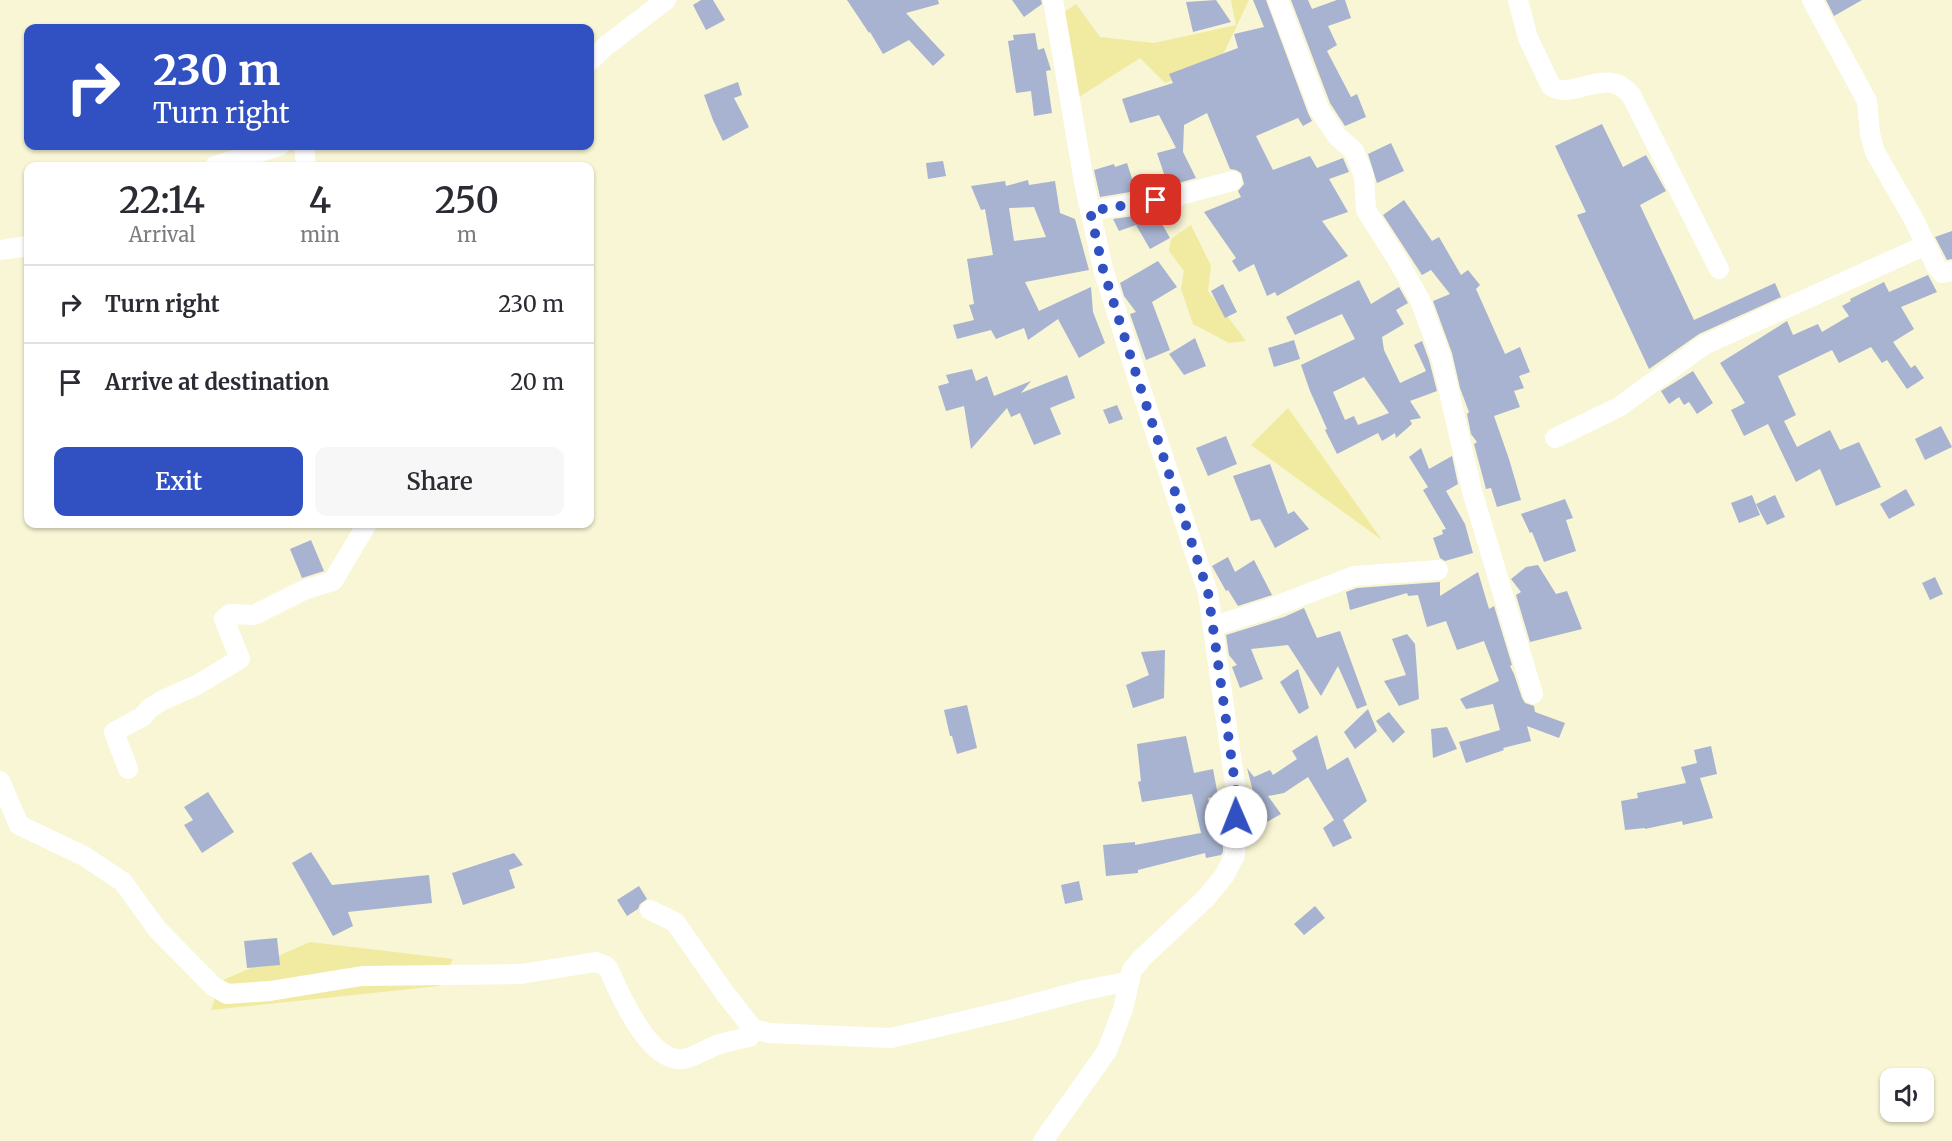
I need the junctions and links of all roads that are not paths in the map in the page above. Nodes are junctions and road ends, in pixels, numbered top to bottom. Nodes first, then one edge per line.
1 (666, 0) edge
2 (1053, 0) edge
3 (1278, 0) edge
4 (1518, 0) edge
5 (1812, 0) edge
6 (594, 57) edge
7 (266, 150) edge
8 (228, 162) edge
9 (1232, 181) dead end
10 (1090, 211) junction
11 (1926, 245) junction
12 (24, 247) edge
13 (0, 250) edge
14 (1719, 269) dead end
15 (1952, 271) edge
16 (1556, 438) dead end
17 (365, 528) edge
18 (1438, 570) dead end
19 (1214, 626) junction
20 (1533, 694) dead end
21 (128, 769) dead end
22 (0, 781) edge
23 (650, 910) dead end
24 (1128, 985) junction
25 (753, 1029) junction
26 (1042, 1141) edge

1 - 6 street
2 - 10 street
3 - 20 street
4 - 14 street
5 - 11 street
7 - 8 street
9 - 10 street
10 - 19 street
11 - 15 street
11 - 16 street
12 - 13 street
17 - 21 street
18 - 19 street
19 - 24 street
22 - 25 street
23 - 25 street
24 - 25 street
24 - 26 street

